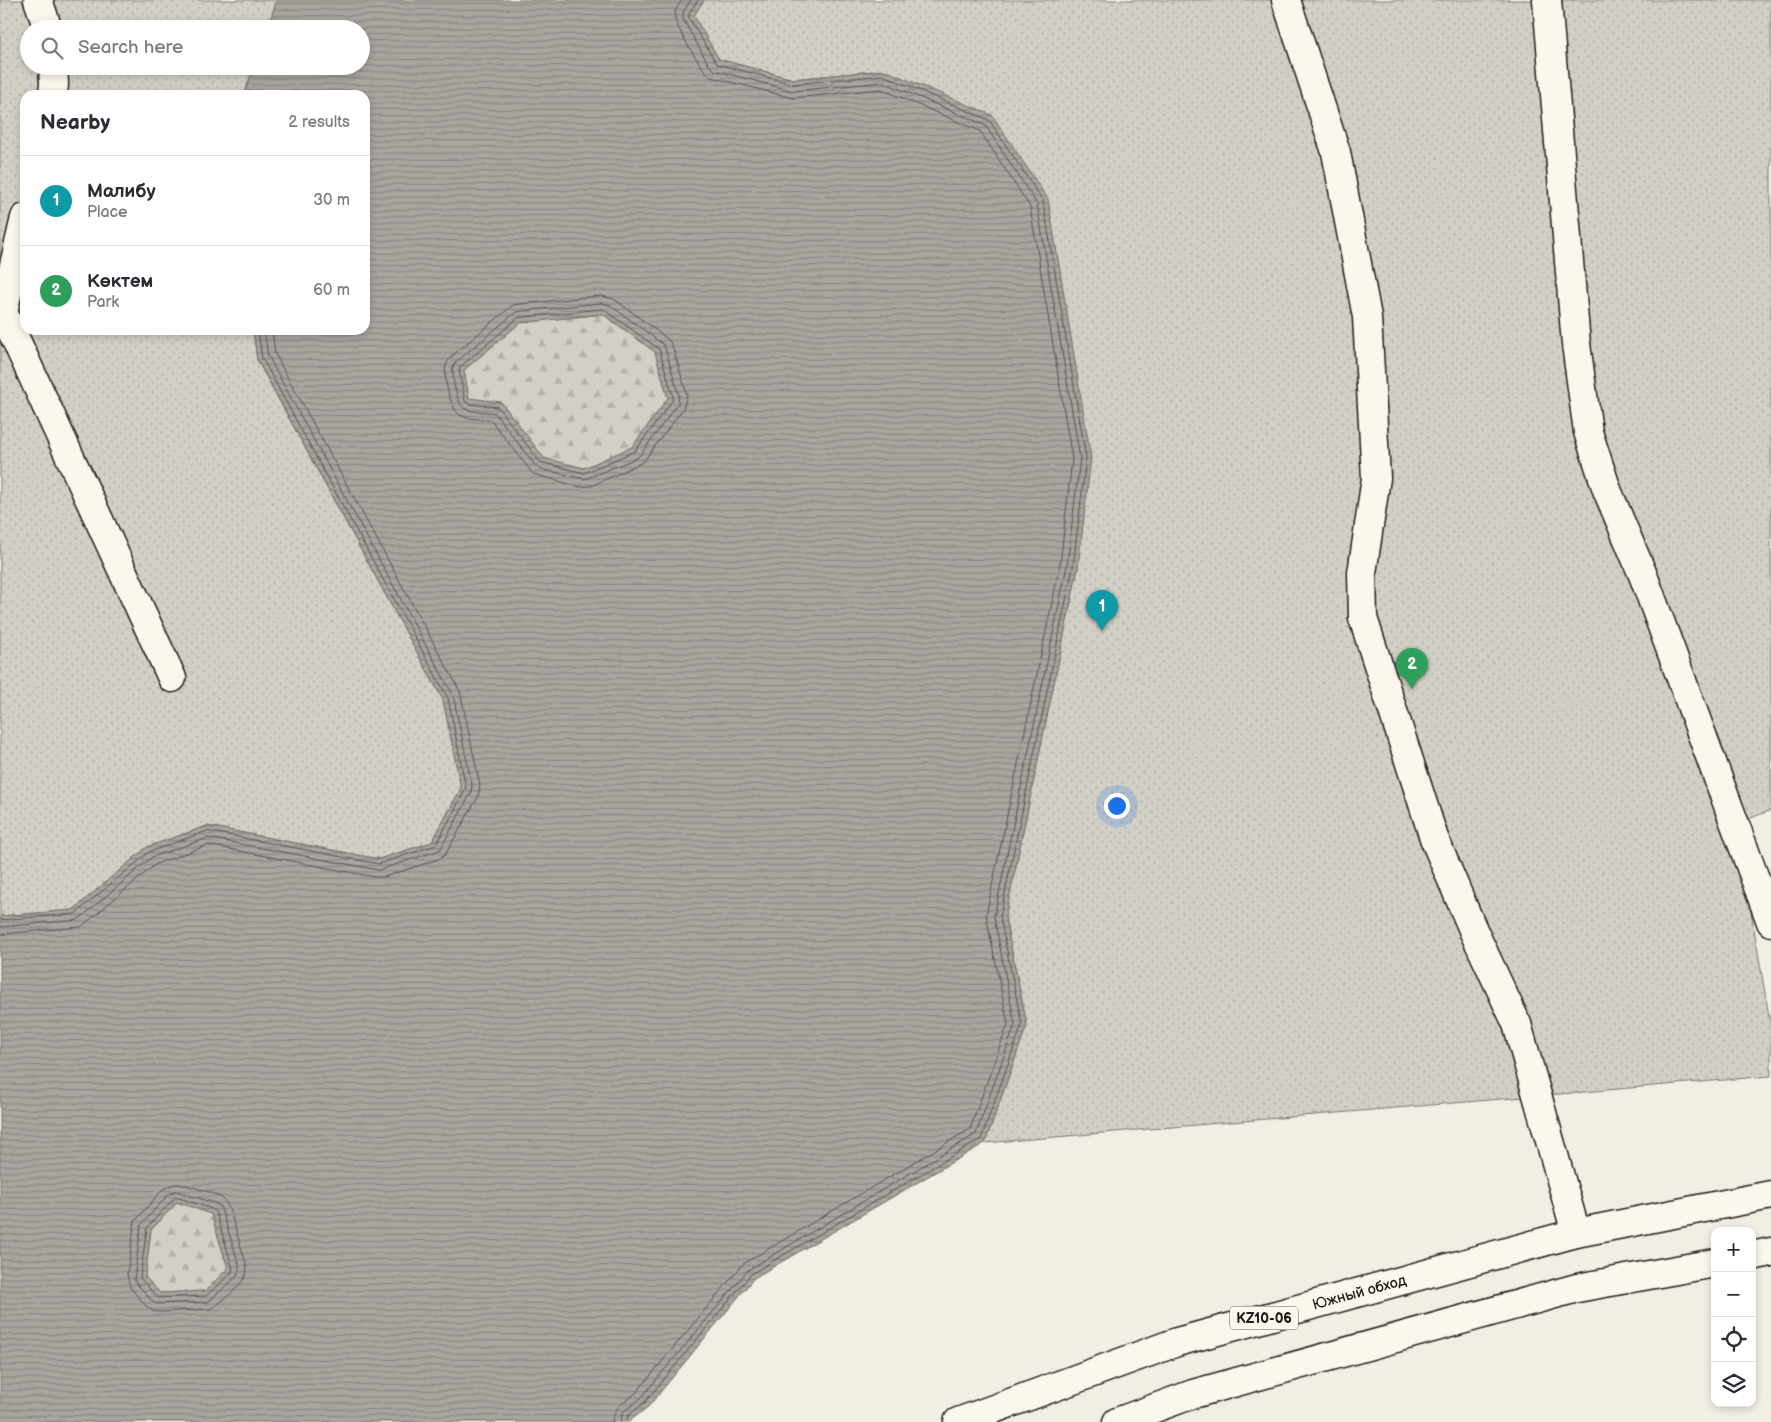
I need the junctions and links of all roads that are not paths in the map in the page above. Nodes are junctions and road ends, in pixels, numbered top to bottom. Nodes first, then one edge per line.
1 (38, 0) edge
2 (1286, 0) edge
3 (1547, 0) edge
4 (45, 20) edge
5 (54, 75) edge
6 (53, 90) edge
7 (20, 238) edge
8 (1, 315) edge
9 (172, 678) dead end
10 (1771, 922) edge
11 (1771, 1195) edge
12 (1576, 1233) junction
13 (1771, 1252) edge
14 (1756, 1255) edge
15 (1711, 1263) edge
16 (958, 1422) edge
17 (1117, 1422) edge

1 - 4 main road
2 - 12 main road
3 - 10 main road
5 - 6 main road
7 - 8 main road
8 - 9 main road
11 - 12 main road, Южный обход / KZ10-06
12 - 16 main road, Южный обход / KZ10-06
13 - 14 main road
15 - 17 main road

